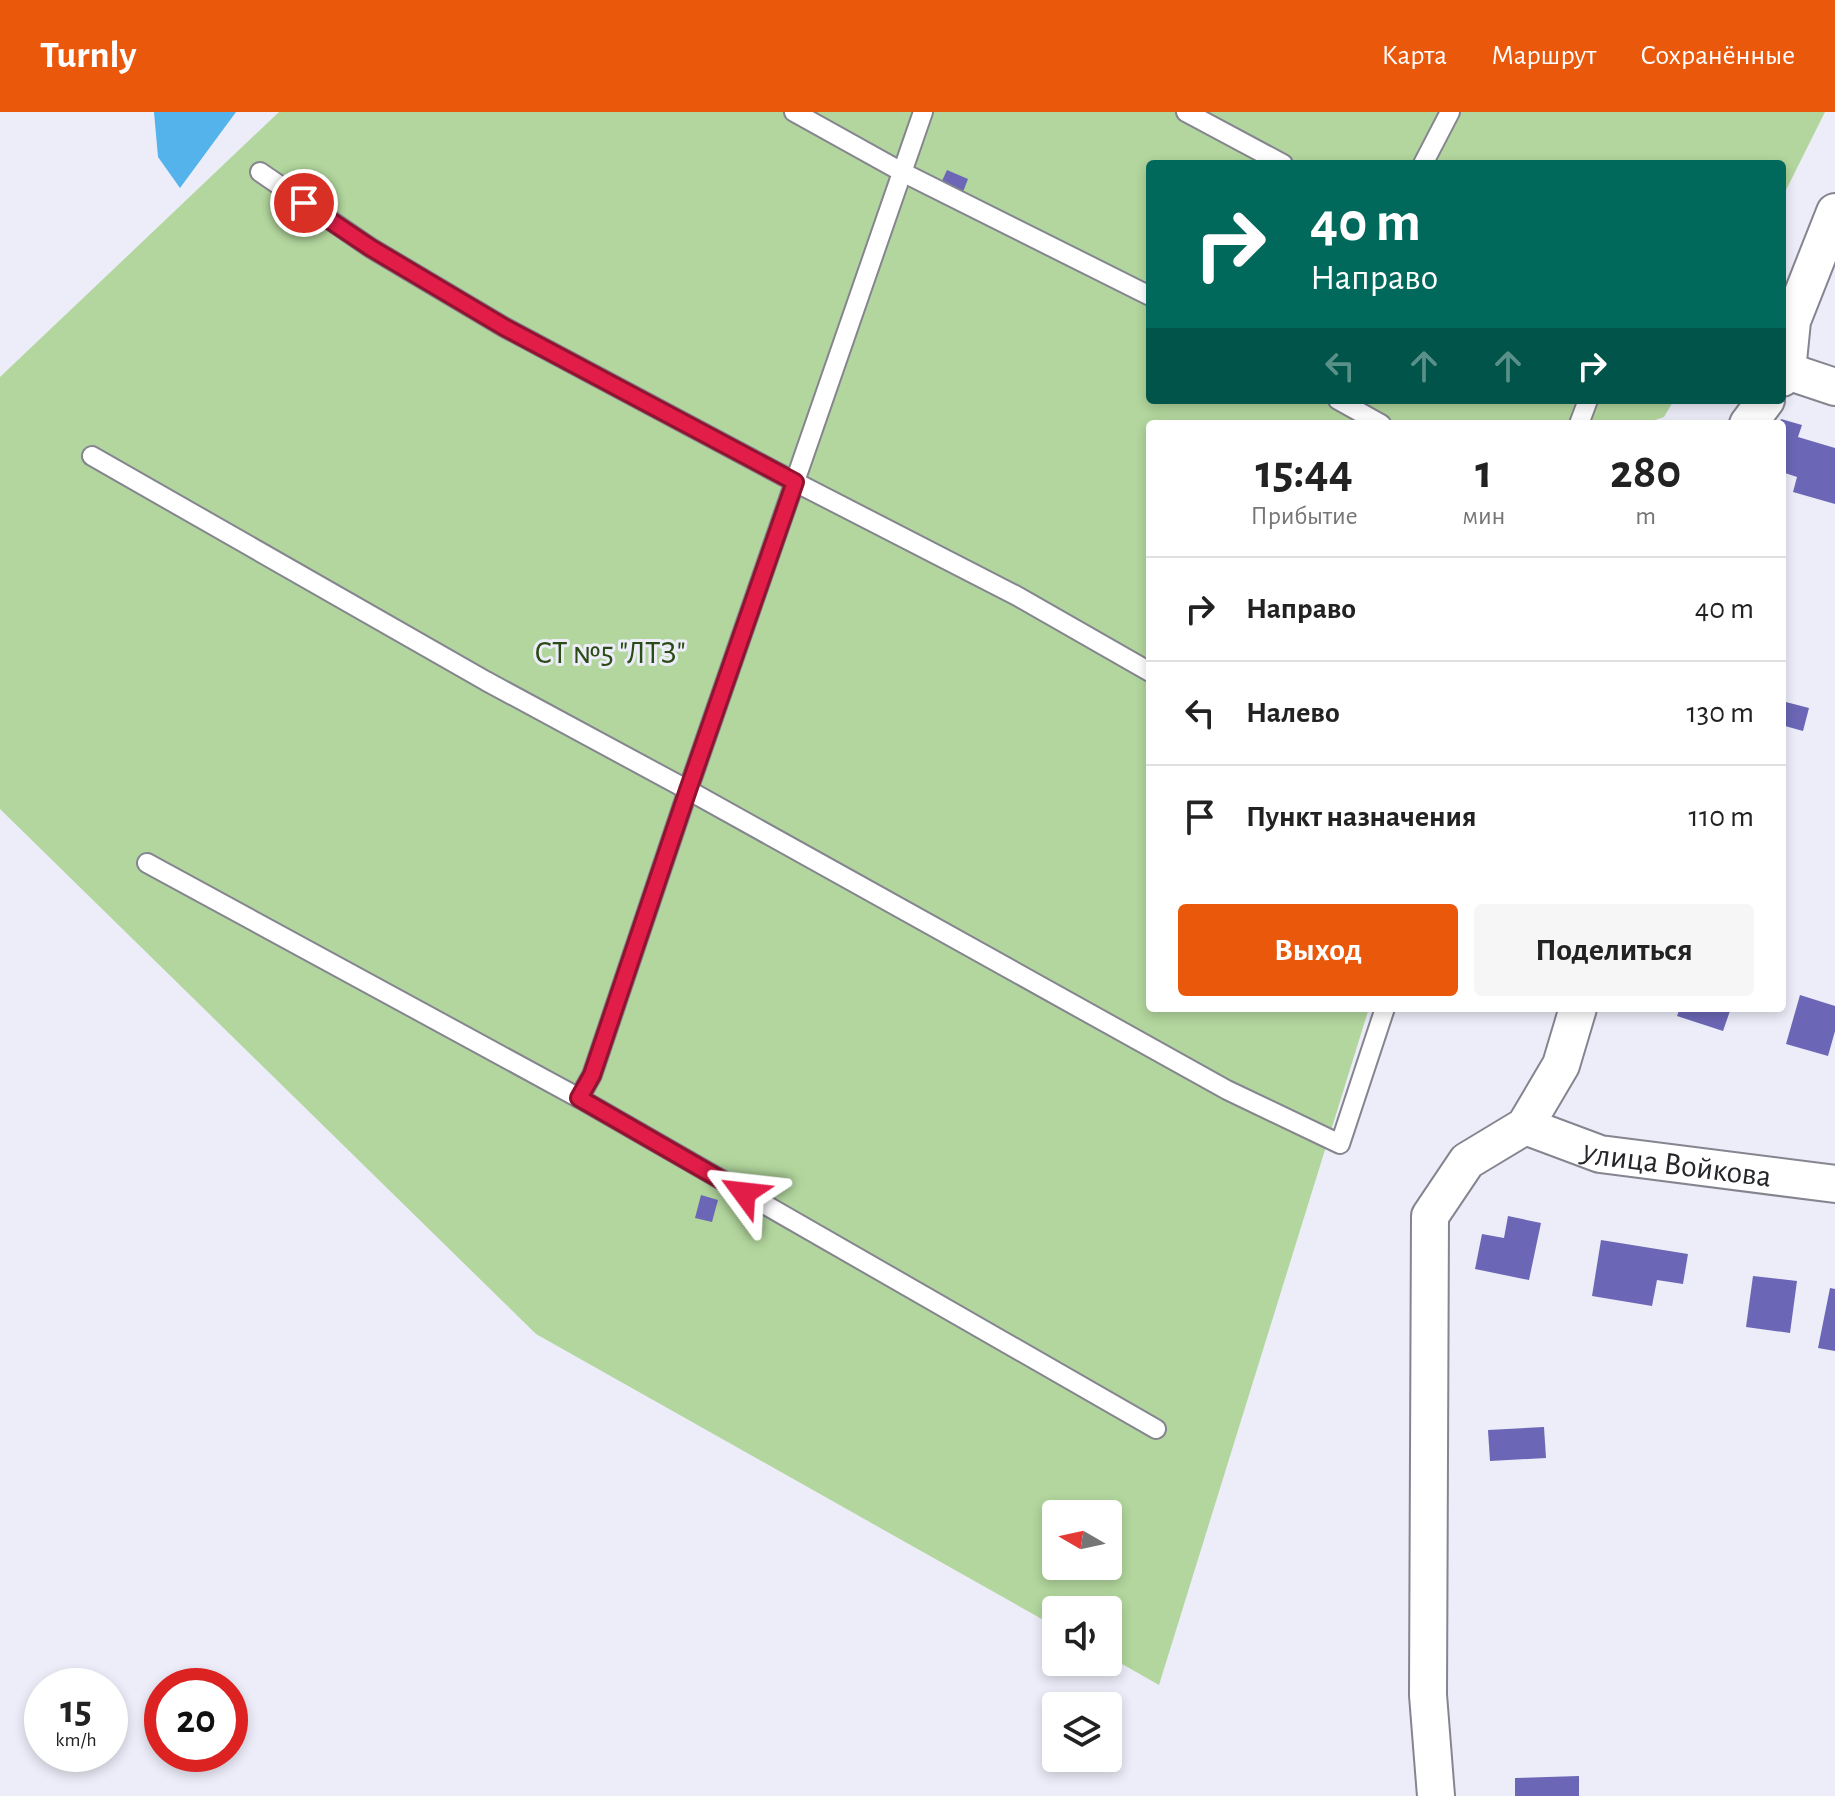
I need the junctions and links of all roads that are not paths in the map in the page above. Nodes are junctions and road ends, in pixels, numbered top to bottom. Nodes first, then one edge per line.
1 (794, 112) edge
2 (923, 112) edge
3 (1186, 112) edge
4 (1450, 112) edge
5 (1276, 160) edge
6 (1425, 160) edge
7 (260, 172) dead end
8 (902, 172) junction
9 (1835, 212) edge
10 (1146, 294) edge
11 (1786, 366) edge
12 (1786, 374) edge
13 (1835, 387) edge
14 (1345, 404) edge
15 (1374, 420) edge
16 (92, 456) dead end
17 (795, 482) junction
18 (1146, 670) edge
19 (688, 790) junction
20 (147, 863) dead end
21 (1384, 1012) edge
22 (1577, 1012) edge
23 (579, 1098) junction
24 (1525, 1126) junction
25 (1835, 1184) edge
26 (1156, 1429) dead end
27 (1436, 1796) edge

1 - 8 lane
2 - 8 lane
3 - 5 lane
4 - 6 lane
7 - 17 lane
8 - 10 lane
8 - 17 lane
9 - 11 street
12 - 13 street
14 - 15 lane
16 - 19 lane
17 - 18 lane
17 - 19 lane
19 - 21 lane
19 - 23 lane
20 - 23 lane
22 - 24 street
23 - 26 lane
24 - 25 street, улица Войкова
24 - 27 street

